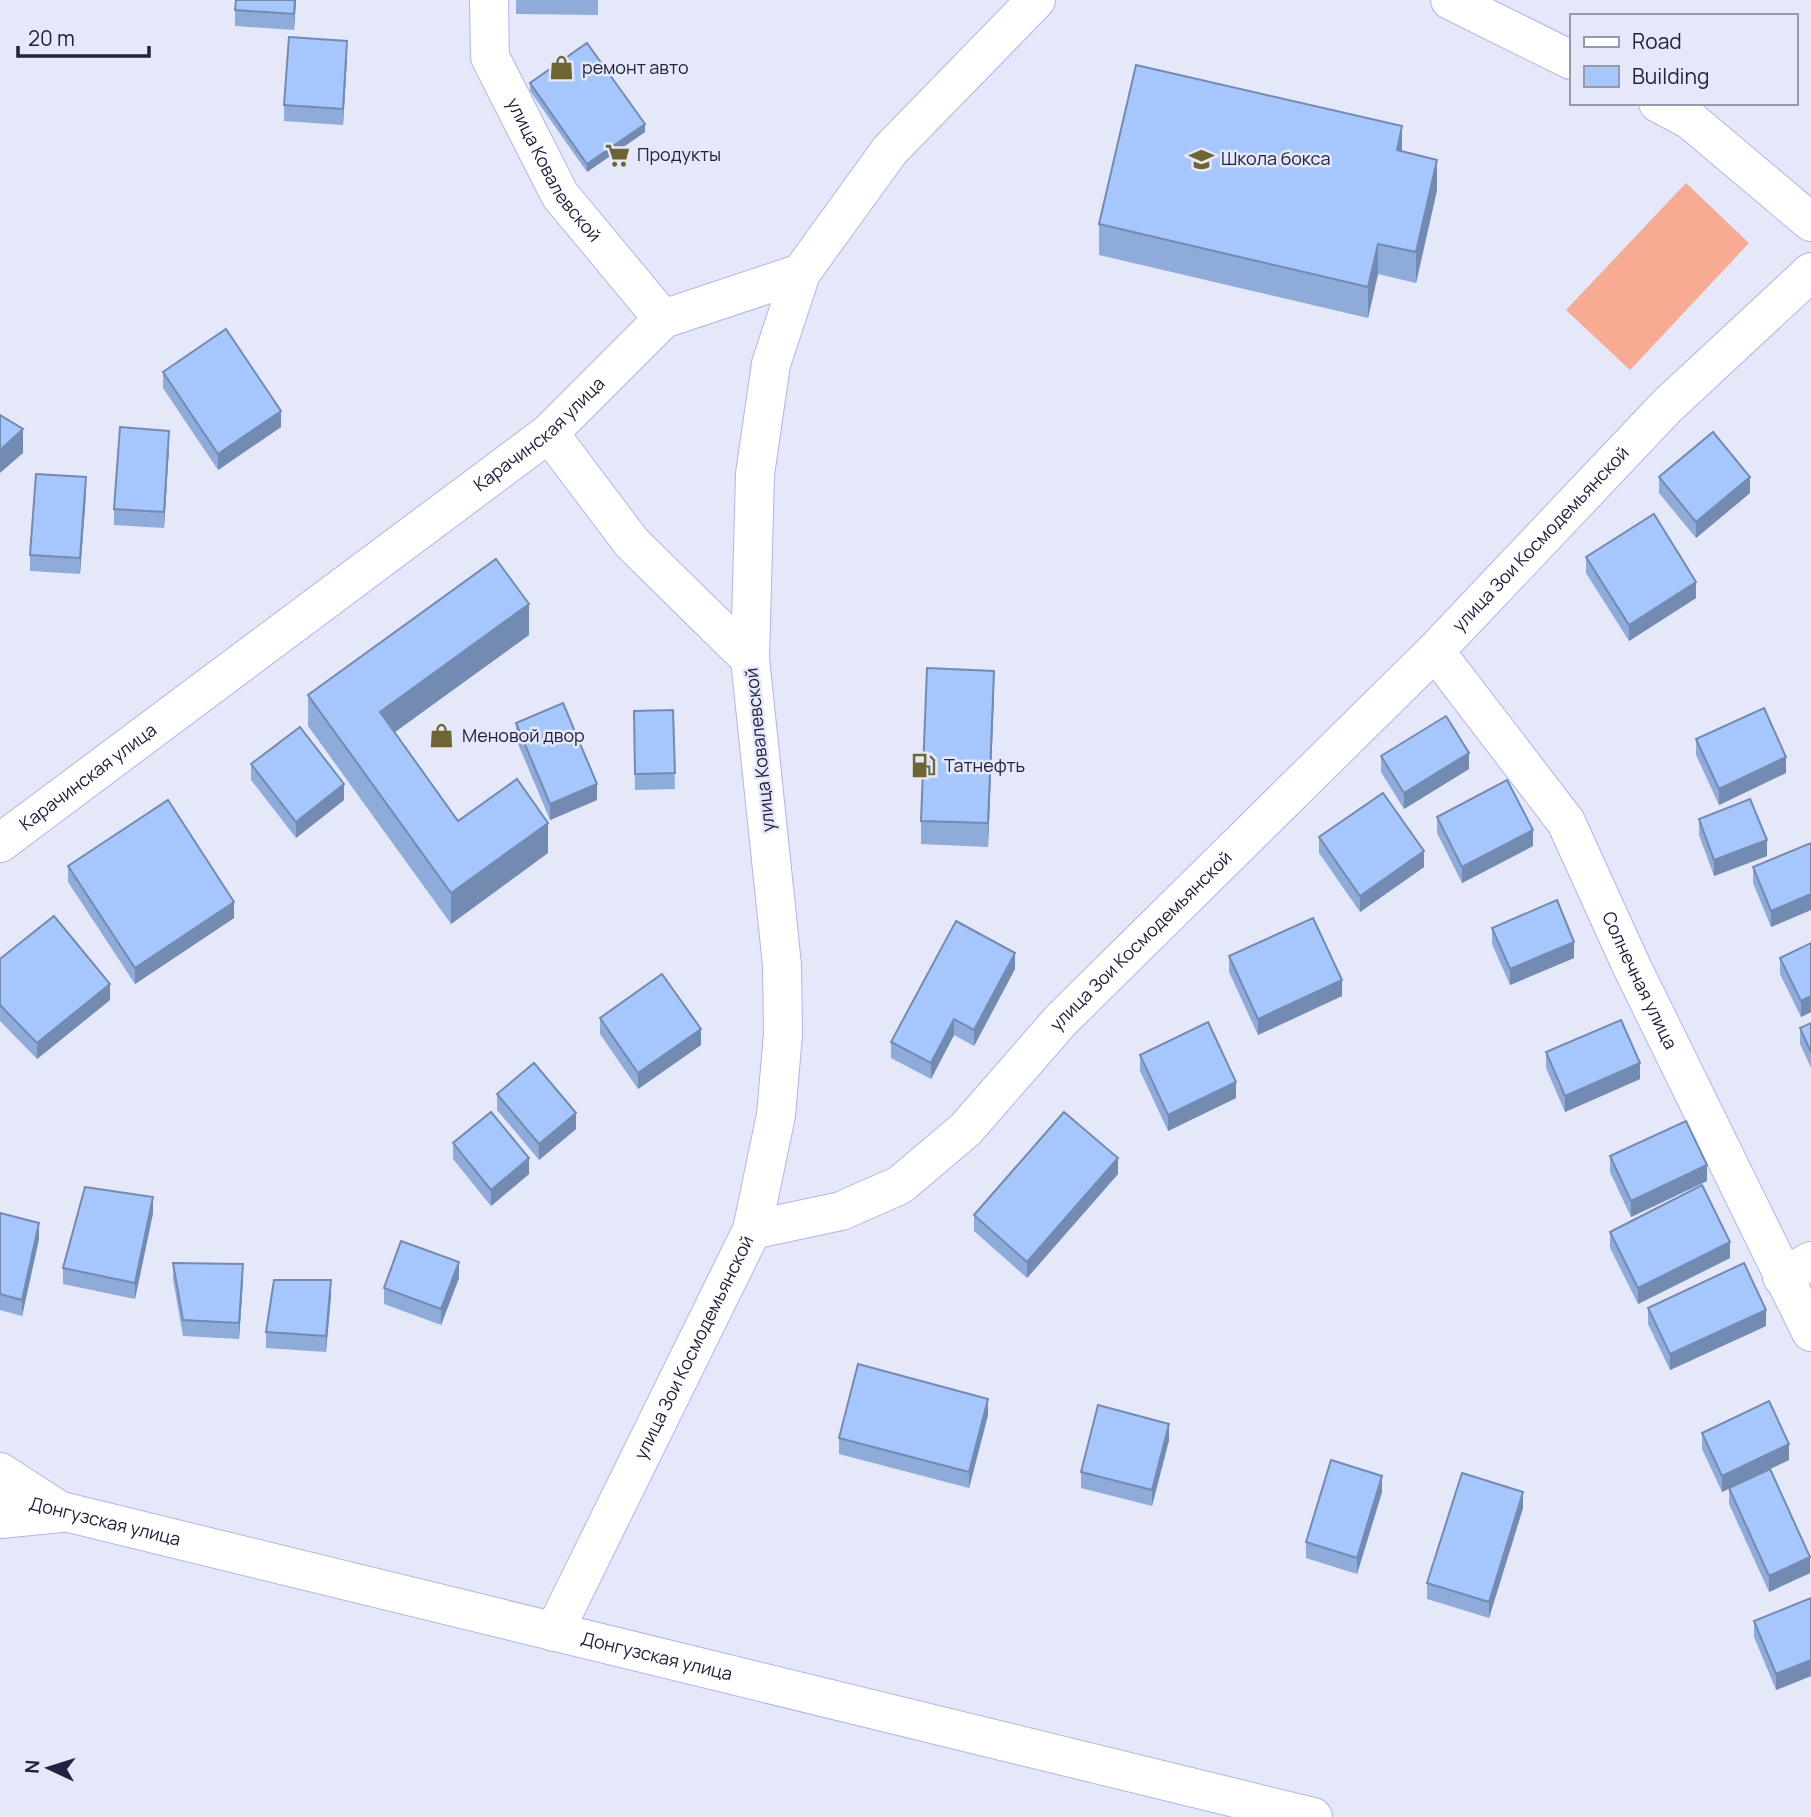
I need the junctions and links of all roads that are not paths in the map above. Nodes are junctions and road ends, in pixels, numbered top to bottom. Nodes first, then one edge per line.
1 (489, 0) edge
2 (1036, 0) edge
3 (1450, 0) edge
4 (1570, 60) edge
5 (1662, 105) edge
6 (1811, 222) edge
7 (1811, 272) edge
8 (802, 273) junction
9 (663, 319) junction
10 (549, 433) junction
11 (1435, 651) junction
12 (750, 659) junction
13 (4, 830) edge
14 (752, 1230) junction
15 (1797, 1269) edge
16 (1811, 1332) edge
17 (0, 1472) edge
18 (0, 1496) edge
19 (62, 1512) junction
20 (0, 1519) edge
21 (554, 1632) junction
22 (1313, 1817) edge

1 - 9 main road, улица Ковалевской
2 - 8 main road
3 - 4 main road
5 - 6 main road
7 - 11 main road, улица Зои Космодемьянской
8 - 9 main road, Карачинская улица
8 - 12 main road, улица Ковалевской
9 - 10 main road, Карачинская улица
10 - 12 main road
10 - 13 main road, Карачинская улица
11 - 14 main road, улица Зои Космодемьянской
11 - 15 main road, Солнечная улица
12 - 14 main road, улица Ковалевской
14 - 21 main road, улица Зои Космодемьянской
15 - 16 main road, Солнечная улица
17 - 19 main road
18 - 19 main road, Донгузская улица
19 - 20 main road
19 - 21 main road, Донгузская улица
21 - 22 main road, Донгузская улица

